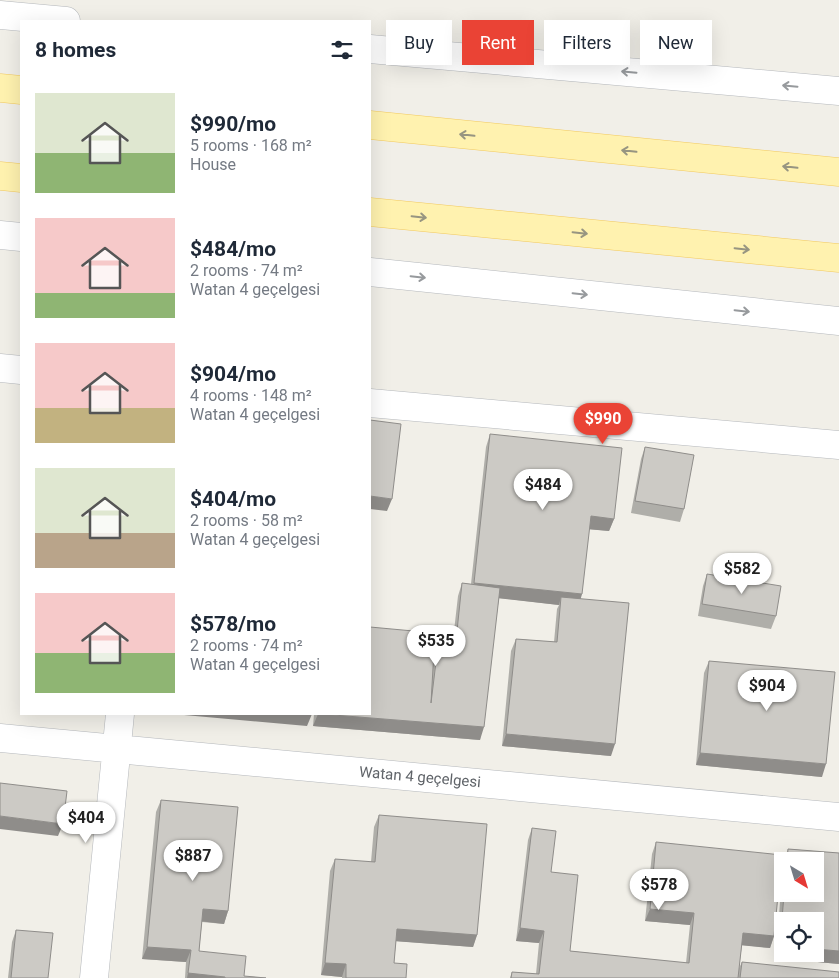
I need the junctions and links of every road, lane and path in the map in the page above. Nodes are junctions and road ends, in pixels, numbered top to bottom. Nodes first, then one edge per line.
1 (0, 15) edge
2 (55, 20) edge
3 (371, 49) edge
4 (0, 88) edge
5 (20, 90) edge
6 (839, 91) edge
7 (371, 125) edge
8 (839, 172) edge
9 (0, 176) edge
10 (20, 178) edge
11 (371, 212) edge
12 (0, 235) edge
13 (20, 237) edge
14 (839, 258) edge
15 (371, 272) edge
16 (839, 321) edge
17 (0, 368) edge
18 (20, 370) edge
19 (371, 403) edge
20 (839, 445) edge
21 (120, 715) edge
22 (0, 738) edge
23 (117, 749) junction
24 (839, 817) edge
25 (94, 978) edge

1 - 2 street
6 -> 3 street
4 - 5 main road
8 -> 7 main road
9 - 10 main road
11 -> 14 main road
12 - 13 street
15 -> 16 street
17 - 18 street
19 - 20 street
21 - 23 street
22 - 23 street, Watan 4 geçelgesi
23 - 24 street, Watan 4 geçelgesi
23 - 25 street

